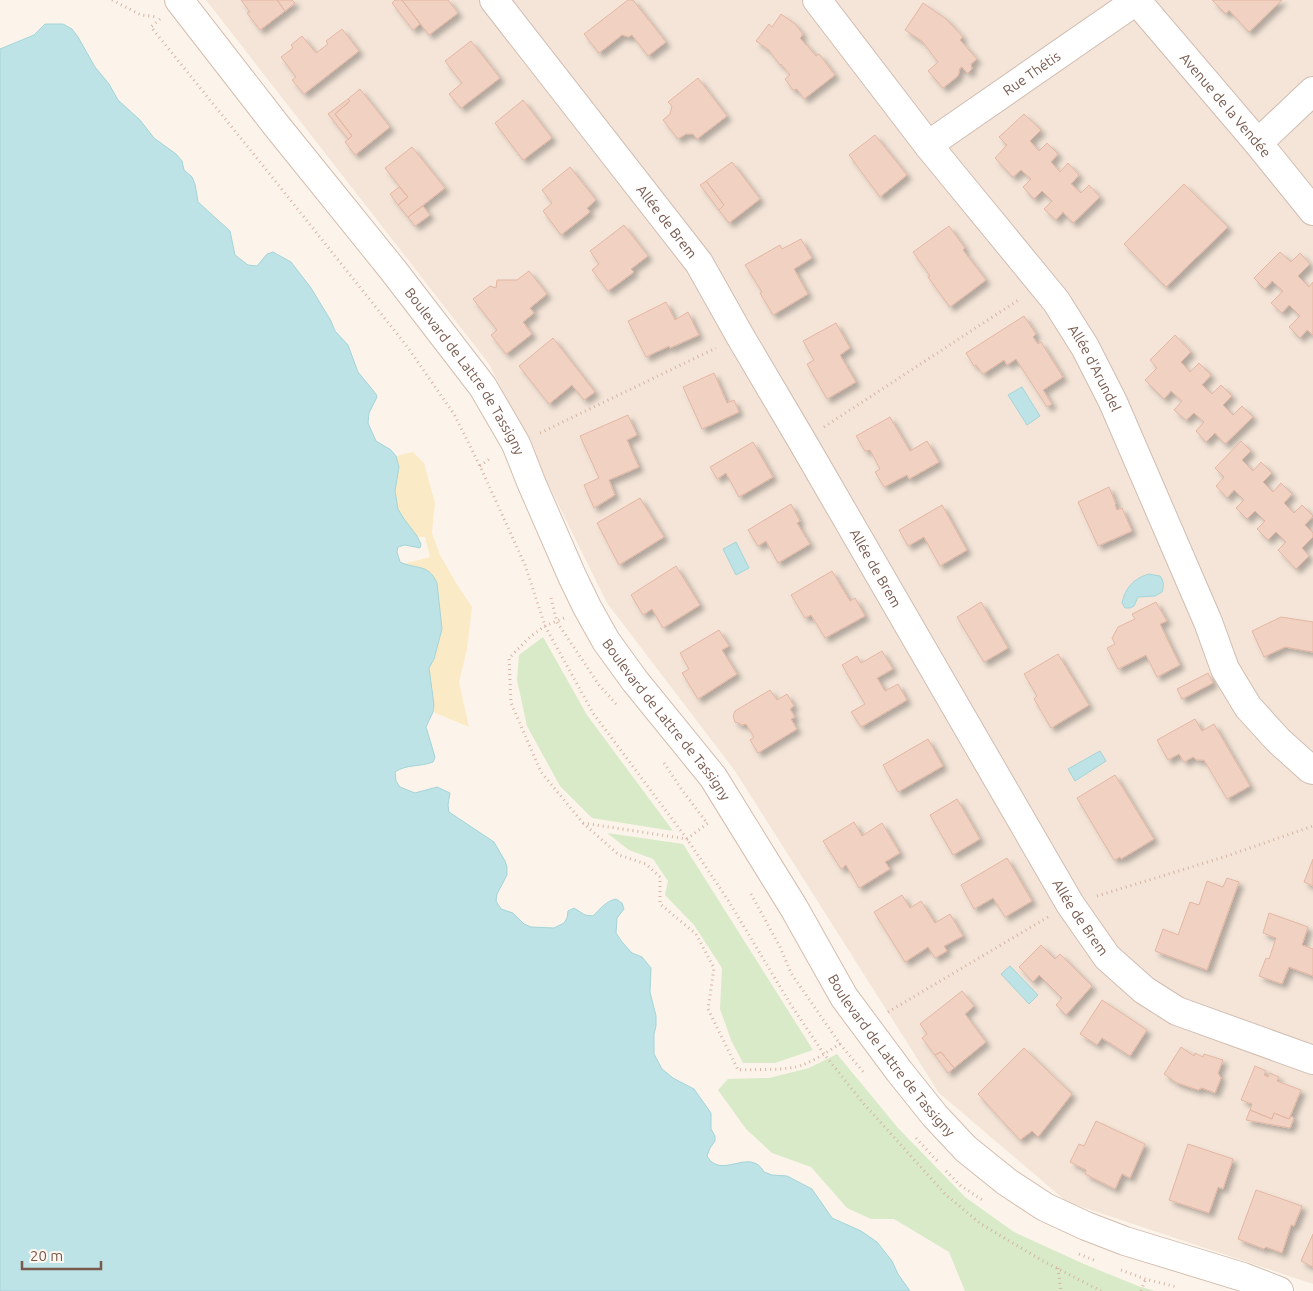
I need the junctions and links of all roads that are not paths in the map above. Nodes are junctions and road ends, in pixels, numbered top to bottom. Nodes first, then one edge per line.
1 (494, 0) edge
2 (817, 0) edge
3 (1136, 0) edge
4 (170, 9) edge
5 (1313, 91) edge
6 (1258, 143) junction
7 (928, 145) junction
8 (1313, 211) edge
9 (1313, 770) edge
10 (1313, 1060) edge
11 (1279, 1291) edge

1 - 10 street, Allée de Brem
2 - 7 street, Allée d'Arundel
3 - 6 street, Avenue de la Vendée
3 - 7 street, Rue Thétis
4 - 11 street, Boulevard de Lattre de Tassigny
5 - 6 street
6 - 8 street, Avenue de la Vendée
7 - 9 street, Allée d'Arundel

